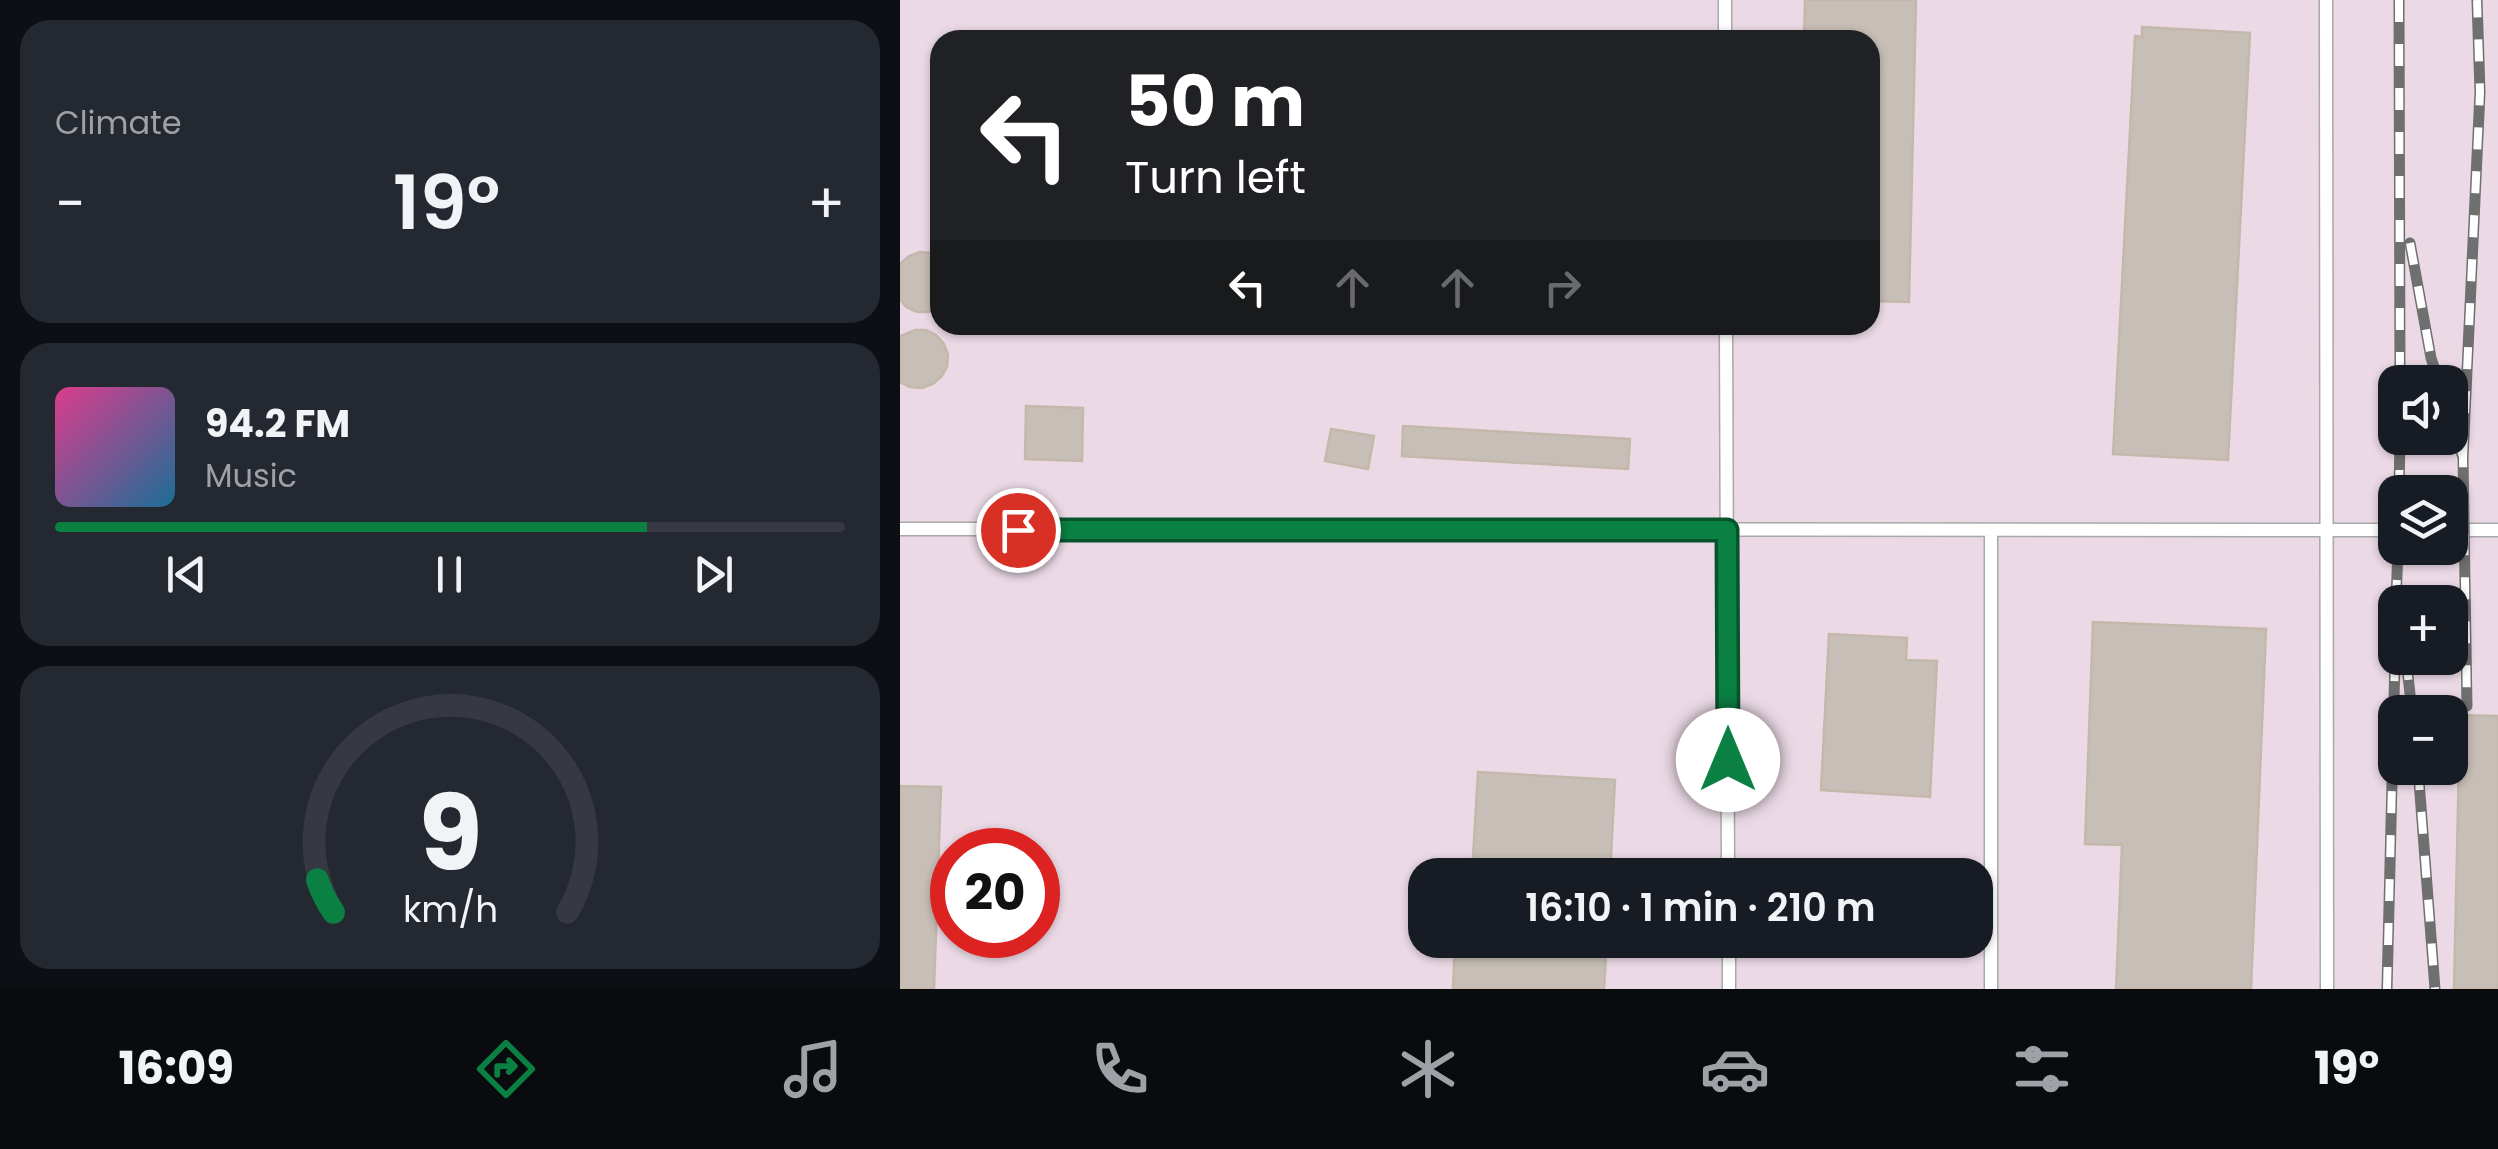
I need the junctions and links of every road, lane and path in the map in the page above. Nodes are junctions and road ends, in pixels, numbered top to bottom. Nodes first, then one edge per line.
1 (1725, 0) edge
2 (2326, 0) edge
3 (1725, 30) edge
4 (1726, 335) edge
5 (900, 530) edge
6 (1727, 530) junction
7 (1990, 530) junction
8 (2326, 530) junction
9 (2378, 530) edge
10 (2468, 530) edge
11 (2498, 530) edge
12 (1728, 858) edge
13 (1729, 958) edge
14 (1729, 989) edge
15 (1991, 989) edge
16 (2327, 989) edge

1 - 3 lane
2 - 8 lane
4 - 6 lane
5 - 6 lane
6 - 7 lane
6 - 12 lane
7 - 8 lane
7 - 15 lane
8 - 9 lane
8 - 16 lane
10 - 11 lane
13 - 14 lane

